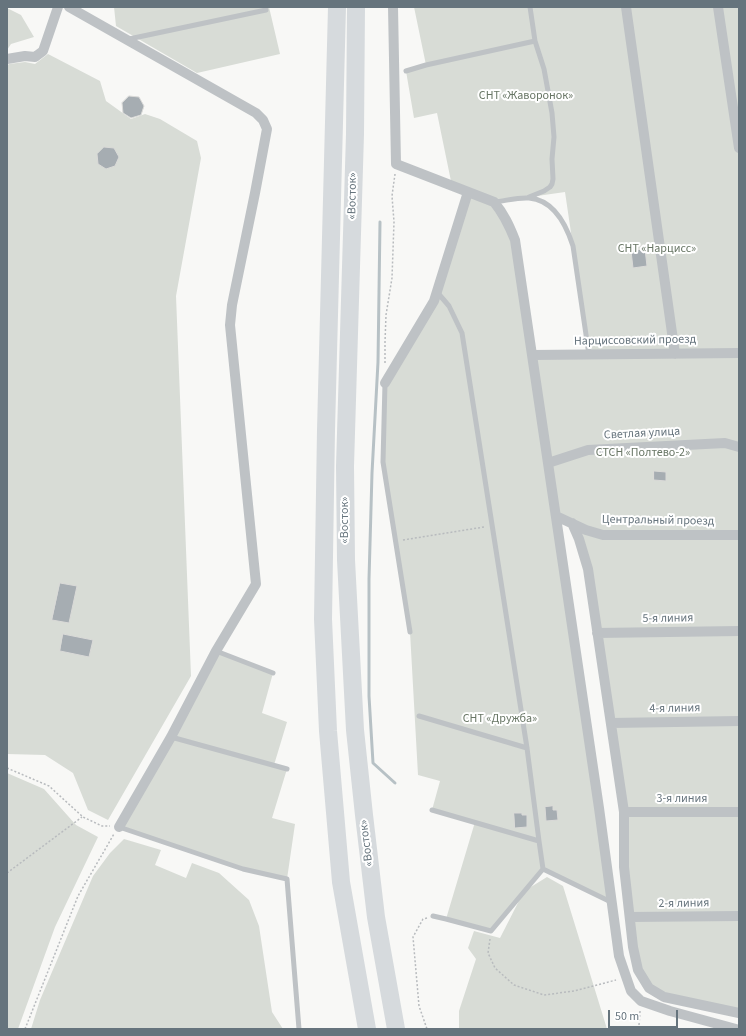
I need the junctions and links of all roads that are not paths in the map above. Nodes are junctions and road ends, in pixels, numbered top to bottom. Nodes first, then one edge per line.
1 (58, 7) edge
2 (69, 7) edge
3 (337, 7) edge
4 (356, 7) edge
5 (393, 7) edge
6 (530, 7) edge
7 (626, 7) edge
8 (718, 7) edge
9 (266, 10) dead end
10 (126, 40) junction
11 (535, 41) junction
12 (7, 59) edge
13 (406, 71) dead end
14 (739, 148) edge
15 (468, 192) junction
16 (528, 197) junction
17 (494, 202) junction
18 (437, 292) junction
19 (739, 353) edge
20 (675, 354) junction
21 (532, 355) junction
22 (589, 355) junction
23 (385, 383) joint
24 (739, 447) edge
25 (548, 463) junction
26 (556, 516) junction
27 (572, 523) junction
28 (739, 535) edge
29 (739, 631) edge
30 (410, 632) dead end
31 (597, 633) junction
32 (216, 651) junction
33 (273, 672) dead end
34 (419, 716) dead end
35 (739, 721) edge
36 (611, 723) junction
37 (171, 736) junction
38 (527, 748) junction
39 (287, 769) dead end
40 (432, 810) dead end
41 (624, 812) junction
42 (739, 812) edge
43 (119, 827) joint
44 (539, 841) junction
45 (543, 869) junction
46 (612, 903) junction
47 (433, 916) road end
48 (739, 916) edge
49 (630, 918) junction
50 (739, 1013) edge
51 (299, 1029) edge
52 (367, 1029) edge
53 (396, 1029) edge
54 (736, 1029) edge

1 - 12 street
2 - 10 street
3 - 52 highway, «Восток»
4 - 53 highway, «Восток»
5 - 15 street
6 - 11 lane
7 - 20 street
8 - 14 street
9 - 10 lane
10 - 32 street
11 - 13 lane
11 - 16 lane
15 - 17 street
15 - 18 street
16 - 17 lane
16 - 22 lane
17 - 21 street
18 - 23 street
18 - 38 lane
19 - 20 street, Нарциссовский проезд
20 - 22 street, Нарциссовский проезд
21 - 22 street, Нарциссовский проезд
21 - 25 street
23 - 30 lane
24 - 25 street, Светлая улица
25 - 26 street
26 - 27 street, Центральный проезд
26 - 46 street
27 - 28 street, Центральный проезд
27 - 31 street
29 - 31 street, 5-я линия
31 - 36 street
32 - 33 lane
32 - 37 street
34 - 38 lane
35 - 36 street, 4-я линия
36 - 41 street
37 - 39 lane
37 - 43 street
38 - 44 lane
40 - 44 lane
41 - 42 street, 3-я линия
41 - 49 street
43 - 51 lane
44 - 45 lane
45 - 46 lane
45 - 47 lane
46 - 54 street
48 - 49 street, 2-я линия
49 - 50 street

